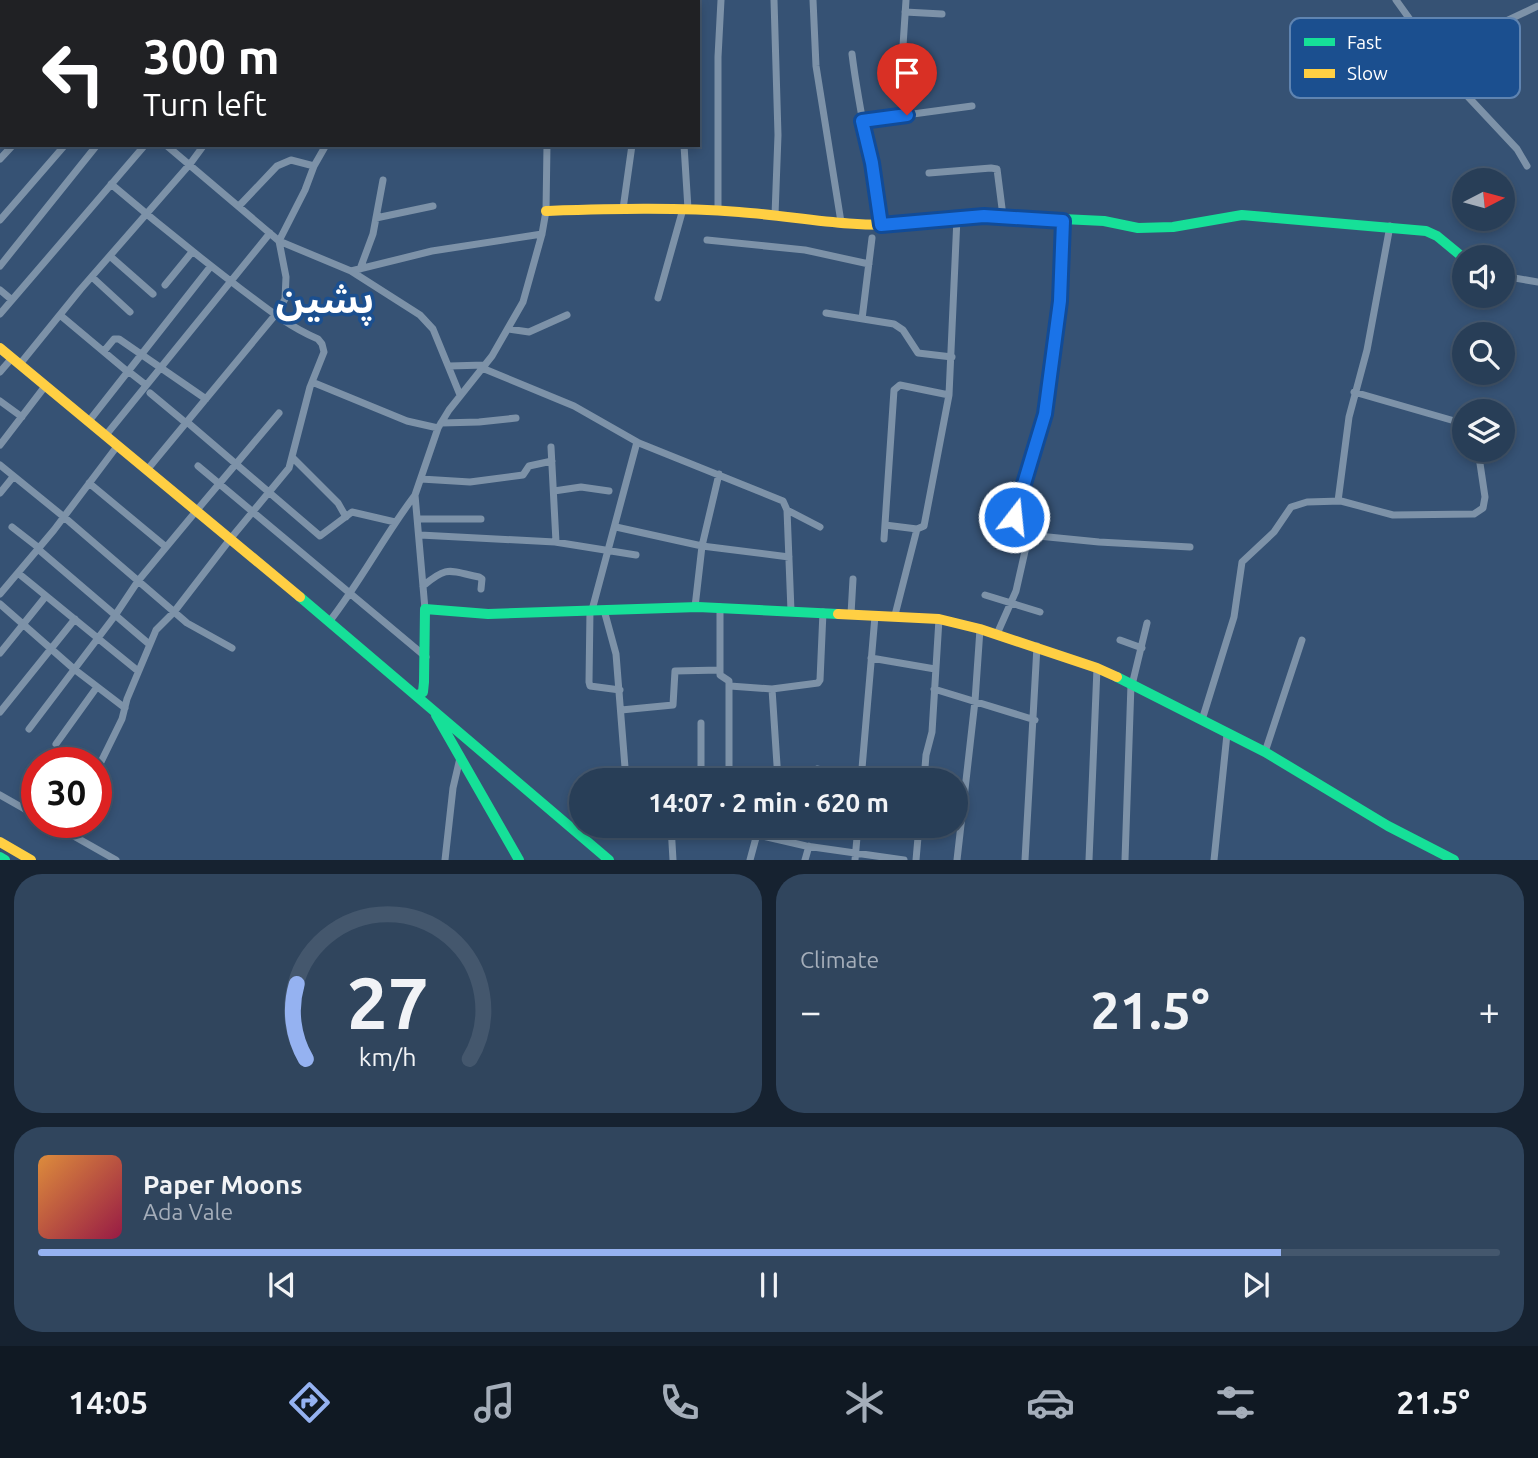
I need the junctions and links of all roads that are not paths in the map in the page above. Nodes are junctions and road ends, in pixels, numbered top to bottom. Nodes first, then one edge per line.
1 (721, 0) edge
2 (774, 0) edge
3 (813, 0) edge
4 (906, 0) edge
5 (1396, 0) edge
6 (1538, 6) edge
7 (905, 12) junction
8 (942, 13) dead end
9 (1409, 18) edge
10 (1512, 18) edge
11 (852, 54) dead end
12 (1468, 98) edge
13 (972, 106) dead end
14 (907, 115) junction
15 (862, 121) junction
16 (63, 147) edge
17 (95, 147) edge
18 (143, 147) edge
19 (169, 147) edge
20 (203, 147) edge
21 (325, 147) edge
22 (547, 147) edge
23 (632, 147) edge
24 (684, 147) edge
25 (190, 164) junction
26 (314, 166) junction
27 (1527, 166) dead end
28 (929, 173) dead end
29 (383, 180) dead end
30 (111, 184) junction
31 (239, 206) junction
32 (433, 206) dead end
33 (623, 208) junction
34 (685, 209) junction
35 (546, 211) junction
36 (718, 211) junction
37 (146, 214) junction
38 (775, 215) junction
39 (1003, 216) junction
40 (376, 218) junction
41 (957, 218) junction
42 (0, 220) edge
43 (1063, 221) junction
44 (841, 222) junction
45 (881, 225) junction
46 (1390, 226) junction
47 (270, 233) junction
48 (542, 234) junction
49 (872, 238) dead end
50 (707, 240) dead end
51 (279, 241) junction
52 (1452, 248) edge
53 (192, 252) junction
54 (111, 257) junction
55 (869, 264) junction
56 (0, 266) edge
57 (211, 266) junction
58 (360, 269) junction
59 (351, 271) junction
60 (92, 277) junction
61 (1515, 278) edge
62 (232, 282) junction
63 (1538, 282) edge
64 (165, 285) dead end
65 (0, 290) edge
66 (153, 294) dead end
67 (658, 299) dead end
68 (12, 300) junction
69 (130, 312) dead end
70 (826, 313) dead end
71 (0, 314) edge
72 (60, 314) junction
73 (276, 314) junction
74 (566, 315) dead end
75 (862, 318) junction
76 (508, 329) junction
77 (0, 348) edge
78 (104, 351) junction
79 (142, 355) junction
80 (952, 357) junction
81 (16, 361) junction
82 (449, 366) junction
83 (161, 367) junction
84 (484, 367) junction
85 (128, 371) junction
86 (0, 372) edge
87 (312, 382) junction
88 (46, 385) junction
89 (146, 385) junction
90 (1354, 392) junction
91 (150, 393) dead end
92 (949, 395) junction
93 (460, 396) junction
94 (206, 398) junction
95 (0, 401) edge
96 (279, 413) dead end
97 (22, 417) junction
98 (516, 418) dead end
99 (1452, 420) edge
100 (89, 421) junction
101 (187, 422) junction
102 (440, 426) junction
103 (106, 435) junction
104 (638, 442) junction
105 (0, 445) edge
106 (118, 445) junction
107 (551, 447) dead end
108 (293, 458) junction
109 (552, 461) junction
110 (236, 462) junction
111 (1480, 462) edge
112 (0, 466) edge
113 (198, 466) dead end
114 (147, 470) junction
115 (719, 474) junction
116 (13, 477) junction
117 (421, 479) junction
118 (89, 483) junction
119 (219, 483) junction
120 (270, 491) junction
121 (554, 491) junction
122 (609, 491) dead end
123 (0, 493) edge
124 (415, 495) junction
125 (1338, 501) junction
126 (197, 510) junction
127 (787, 510) junction
128 (252, 512) junction
129 (64, 517) junction
130 (346, 517) junction
131 (418, 519) junction
132 (481, 519) dead end
133 (395, 522) junction
134 (885, 525) junction
135 (12, 527) dead end
136 (616, 527) junction
137 (820, 527) dead end
138 (917, 529) junction
139 (420, 535) junction
140 (1028, 535) junction
141 (231, 538) junction
142 (884, 539) dead end
143 (556, 542) junction
144 (702, 545) junction
145 (166, 547) junction
146 (1190, 547) dead end
147 (38, 549) junction
148 (609, 551) junction
149 (636, 555) dead end
150 (789, 557) junction
151 (18, 573) junction
152 (853, 579) dead end
153 (138, 582) junction
154 (423, 586) junction
155 (481, 589) dead end
156 (0, 594) edge
157 (350, 595) junction
158 (985, 595) dead end
159 (46, 596) junction
160 (1011, 603) junction
161 (0, 604) edge
162 (695, 607) junction
163 (720, 607) junction
164 (425, 609) junction
165 (591, 610) junction
166 (604, 610) junction
167 (791, 611) junction
168 (174, 612) junction
169 (823, 612) junction
170 (1040, 612) dead end
171 (851, 614) junction
172 (116, 615) junction
173 (875, 615) junction
174 (895, 615) junction
175 (75, 619) junction
176 (939, 619) junction
177 (330, 622) junction
178 (1147, 623) dead end
179 (23, 624) junction
180 (980, 629) junction
181 (998, 634) junction
182 (99, 637) junction
183 (1120, 640) dead end
184 (1302, 640) dead end
185 (149, 644) junction
186 (1037, 646) junction
187 (232, 648) dead end
188 (1142, 648) junction
189 (52, 649) junction
190 (0, 653) edge
191 (426, 657) junction
192 (871, 658) junction
193 (1097, 668) junction
194 (74, 669) junction
195 (935, 669) junction
196 (720, 670) junction
197 (138, 671) junction
198 (1132, 685) junction
199 (730, 686) junction
200 (97, 687) junction
201 (772, 689) junction
202 (934, 689) junction
203 (620, 690) junction
204 (417, 696) junction
205 (975, 701) junction
206 (3, 702) edge
207 (125, 708) junction
208 (621, 710) junction
209 (434, 711) junction
210 (1, 712) edge
211 (1035, 720) junction
212 (1202, 720) junction
213 (701, 723) dead end
214 (29, 729) dead end
215 (1227, 734) junction
216 (55, 744) dead end
217 (108, 747) edge
218 (1265, 752) junction
219 (460, 758) junction
220 (625, 768) edge
221 (701, 768) edge
222 (729, 768) edge
223 (777, 768) edge
224 (862, 768) edge
225 (925, 768) edge
226 (0, 796) edge
227 (21, 807) edge
228 (569, 820) edge
229 (78, 838) edge
230 (589, 838) edge
231 (672, 838) edge
232 (756, 838) edge
233 (774, 838) edge
234 (857, 838) edge
235 (918, 838) edge
236 (778, 839) joint
237 (0, 842) edge
238 (809, 846) junction
239 (855, 856) edge
240 (0, 857) edge
241 (5, 859) edge
242 (31, 859) edge
243 (116, 859) edge
244 (445, 859) edge
245 (519, 859) edge
246 (609, 859) edge
247 (673, 859) edge
248 (750, 859) edge
249 (805, 859) edge
250 (904, 859) edge
251 (916, 859) edge
252 (957, 859) edge
253 (1025, 859) edge
254 (1089, 859) edge
255 (1125, 859) edge
256 (1214, 859) edge
257 (1454, 859) edge

1 - 36 street
2 - 38 street
3 - 44 street
4 - 7 street
5 - 9 street
6 - 10 street
7 - 8 street
7 - 14 street
11 - 15 street
12 - 27 street
13 - 14 street
14 - 15 street
15 - 45 street
16 - 42 street
17 - 56 street
18 - 30 street
19 - 25 street
20 - 25 street
21 - 26 street
22 - 35 street
23 - 33 street
24 - 34 street
25 - 31 street
25 - 37 street
26 - 31 street
26 - 51 street
28 - 39 street
29 - 40 street
30 - 37 street
30 - 68 street
31 - 47 street
32 - 40 street
33 - 34 street
33 - 35 street
34 - 36 street
34 - 67 street
35 - 48 street
36 - 38 street
37 - 53 street
37 - 54 street
38 - 44 street
39 - 41 street
39 - 43 street
40 - 58 street
41 - 45 street
41 - 80 street
43 - 46 street
43 - 140 street
44 - 45 street
46 - 52 street
46 - 90 street
47 - 51 street
47 - 62 street
48 - 58 street
48 - 76 street
49 - 55 street
50 - 55 street
51 - 59 street
51 - 73 street
53 - 57 street
53 - 64 street
54 - 60 street
54 - 66 street
55 - 75 street
57 - 62 street
57 - 79 street
58 - 59 street
59 - 82 street
60 - 69 street
60 - 72 street
61 - 63 street
62 - 73 street
62 - 83 street
65 - 68 street
68 - 71 street
70 - 75 street
72 - 78 street
72 - 81 street
73 - 87 street
73 - 94 street
74 - 76 street
75 - 80 street
76 - 84 street
77 - 81 street
78 - 79 street
78 - 85 street
79 - 83 street
79 - 85 street
80 - 92 street
81 - 86 street
81 - 88 street
82 - 84 street
82 - 93 street
83 - 89 street
83 - 94 street
84 - 93 street
84 - 104 street
85 - 89 street
85 - 100 street
87 - 102 street
87 - 108 street
88 - 97 street
88 - 100 street
89 - 103 street
90 - 99 street
90 - 125 street
91 - 101 street
92 - 134 street
92 - 138 street
93 - 102 street
94 - 101 street
95 - 97 street
96 - 110 street
97 - 105 street
98 - 102 street
100 - 103 street
101 - 110 street
101 - 114 street
102 - 117 street
103 - 106 street
104 - 115 street
104 - 136 street
106 - 114 street
106 - 118 street
107 - 109 street
108 - 120 street
108 - 130 street
109 - 117 street
109 - 121 street
110 - 119 street
110 - 120 street
111 - 125 street
112 - 116 street
113 - 119 street
114 - 126 street
115 - 127 street
115 - 144 street
116 - 123 street
116 - 129 street
117 - 124 street
118 - 129 street
118 - 145 street
119 - 126 street
119 - 128 street
120 - 128 street
120 - 130 street
121 - 122 street
121 - 143 street
124 - 131 street
124 - 133 street
125 - 212 street
126 - 141 street
126 - 145 street
127 - 137 street
127 - 150 street
128 - 141 street
128 - 157 street
129 - 147 street
129 - 153 street
130 - 133 street
131 - 132 street
131 - 139 street
133 - 157 street
134 - 138 street
134 - 142 street
135 - 147 street
136 - 144 street
136 - 148 street
138 - 174 street
139 - 143 street
139 - 154 street
140 - 146 street
140 - 160 street
141 - 168 street
141 - 177 street
143 - 148 street
144 - 150 street
144 - 162 street
145 - 153 street
147 - 151 street
147 - 172 street
148 - 149 street
148 - 165 street
150 - 167 street
151 - 156 street
151 - 159 street
152 - 171 street
153 - 168 street
153 - 172 street
154 - 155 street
154 - 164 street
157 - 177 street
157 - 191 street
158 - 160 street
159 - 175 street
159 - 179 street
160 - 170 street
160 - 181 street
161 - 179 street
162 - 163 street
162 - 166 street
163 - 167 street
163 - 196 street
164 - 165 street
164 - 191 street
165 - 166 street
165 - 203 street
166 - 203 street
167 - 169 street
168 - 185 street
168 - 187 street
169 - 171 street
169 - 201 street
171 - 173 street
172 - 182 street
172 - 185 street
173 - 174 street
173 - 192 street
174 - 176 street
175 - 182 street
175 - 189 street
176 - 180 street
176 - 195 street
177 - 204 street
178 - 188 street
179 - 189 street
179 - 190 street
180 - 181 street
180 - 205 street
181 - 186 street
182 - 194 street
182 - 197 street
183 - 188 street
184 - 218 street
185 - 197 street
186 - 193 street
186 - 211 street
188 - 198 street
189 - 194 street
189 - 206 street
191 - 204 street
192 - 195 street
192 - 224 street
193 - 198 street
193 - 254 street
194 - 200 street
194 - 214 street
195 - 202 street
196 - 199 street
196 - 208 street
197 - 207 street
198 - 212 street
198 - 255 street
199 - 201 street
199 - 222 street
200 - 207 street
200 - 216 street
201 - 223 street
202 - 205 street
202 - 225 street
203 - 208 street
204 - 209 street
205 - 211 street
205 - 252 street
206 - 210 street
207 - 217 street
208 - 220 street
209 - 219 street
209 - 228 street
211 - 253 street
212 - 215 street
213 - 221 street
215 - 218 street
215 - 256 street
218 - 257 street
219 - 244 street
219 - 245 street
226 - 227 street
229 - 243 street
230 - 246 street
231 - 247 street
232 - 248 street
233 - 236 street
234 - 239 street
235 - 251 street
236 - 238 street
237 - 242 street
238 - 239 street
238 - 249 street
239 - 250 street
240 - 241 street

